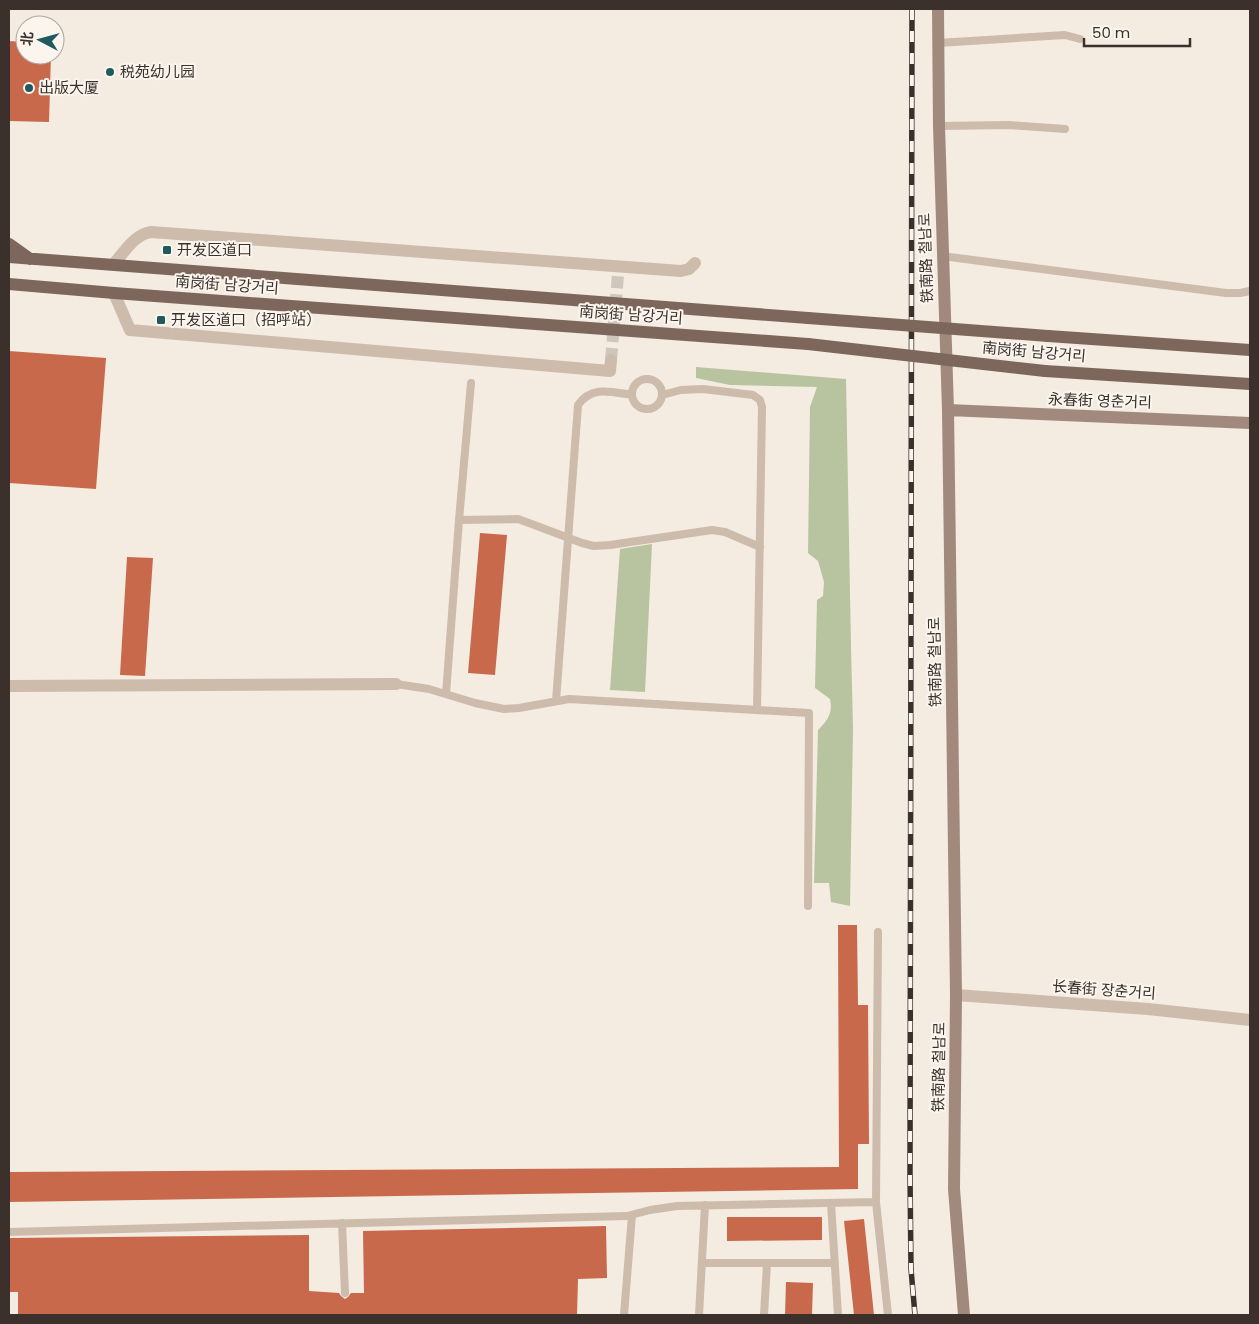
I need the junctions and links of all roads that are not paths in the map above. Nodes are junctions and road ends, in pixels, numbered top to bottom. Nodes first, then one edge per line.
1 (938, 9) edge
2 (1080, 39) dead end
3 (938, 43) junction
4 (938, 126) junction
5 (1065, 129) dead end
6 (9, 244) edge
7 (942, 256) junction
8 (9, 257) edge
9 (30, 259) junction
10 (695, 263) dead end
11 (114, 264) junction
12 (9, 284) edge
13 (27, 285) junction
14 (1250, 291) edge
15 (114, 293) junction
16 (9, 294) edge
17 (1250, 350) edge
18 (611, 360) dead end
19 (470, 383) dead end
20 (1250, 384) edge
21 (632, 394) junction
22 (662, 395) junction
23 (948, 410) junction
24 (1250, 423) edge
25 (459, 520) junction
26 (568, 537) junction
27 (760, 547) junction
28 (396, 684) joint
29 (9, 686) edge
30 (446, 694) junction
31 (556, 701) junction
32 (758, 710) junction
33 (808, 906) dead end
34 (878, 932) dead end
35 (956, 995) junction
36 (1250, 1020) edge
37 (876, 1202) junction
38 (831, 1203) junction
39 (705, 1205) junction
40 (632, 1215) junction
41 (342, 1223) junction
42 (9, 1232) edge
43 (702, 1263) junction
44 (767, 1263) junction
45 (834, 1263) junction
46 (345, 1293) dead end
47 (624, 1315) edge
48 (699, 1315) edge
49 (764, 1315) edge
50 (838, 1315) edge
51 (888, 1315) edge
52 (964, 1315) edge

1 - 3 street, 铁南路 철남로
2 - 3 lane
3 - 4 street, 铁南路 철남로
4 - 5 lane
4 - 7 street, 铁南路 철남로
6 - 9 main road
7 - 14 lane
7 - 23 street, 铁南路 철남로
8 - 9 main road, 南岗街 남강거리
9 - 11 main road, 南岗街 남강거리
10 - 11 street
11 - 17 main road, 南岗街 남강거리, bridge
12 - 13 main road, 南岗街 남강거리
13 - 15 main road, 南岗街 남강거리
13 - 16 main road
15 - 18 street
15 - 20 main road, 南岗街 남강거리, bridge
19 - 25 lane
21 - 22 lane
21 - 22 lane
21 - 26 lane
22 - 27 lane
23 - 24 street, 永春街 영춘거리
23 - 35 street, 铁南路 철남로
25 - 26 lane
25 - 30 lane
26 - 27 lane
26 - 31 lane
27 - 32 lane
28 - 29 street
28 - 30 lane
30 - 31 lane
31 - 32 lane
32 - 33 lane
34 - 37 lane
35 - 36 street, 长春街 장춘거리
35 - 52 street, 铁南路 철남로
37 - 38 lane
37 - 51 lane
38 - 39 lane
38 - 45 lane
39 - 40 lane
39 - 43 lane
40 - 41 lane
40 - 47 lane
41 - 42 lane
41 - 46 lane
43 - 44 lane
43 - 48 lane
44 - 45 lane
44 - 49 lane
45 - 50 lane

